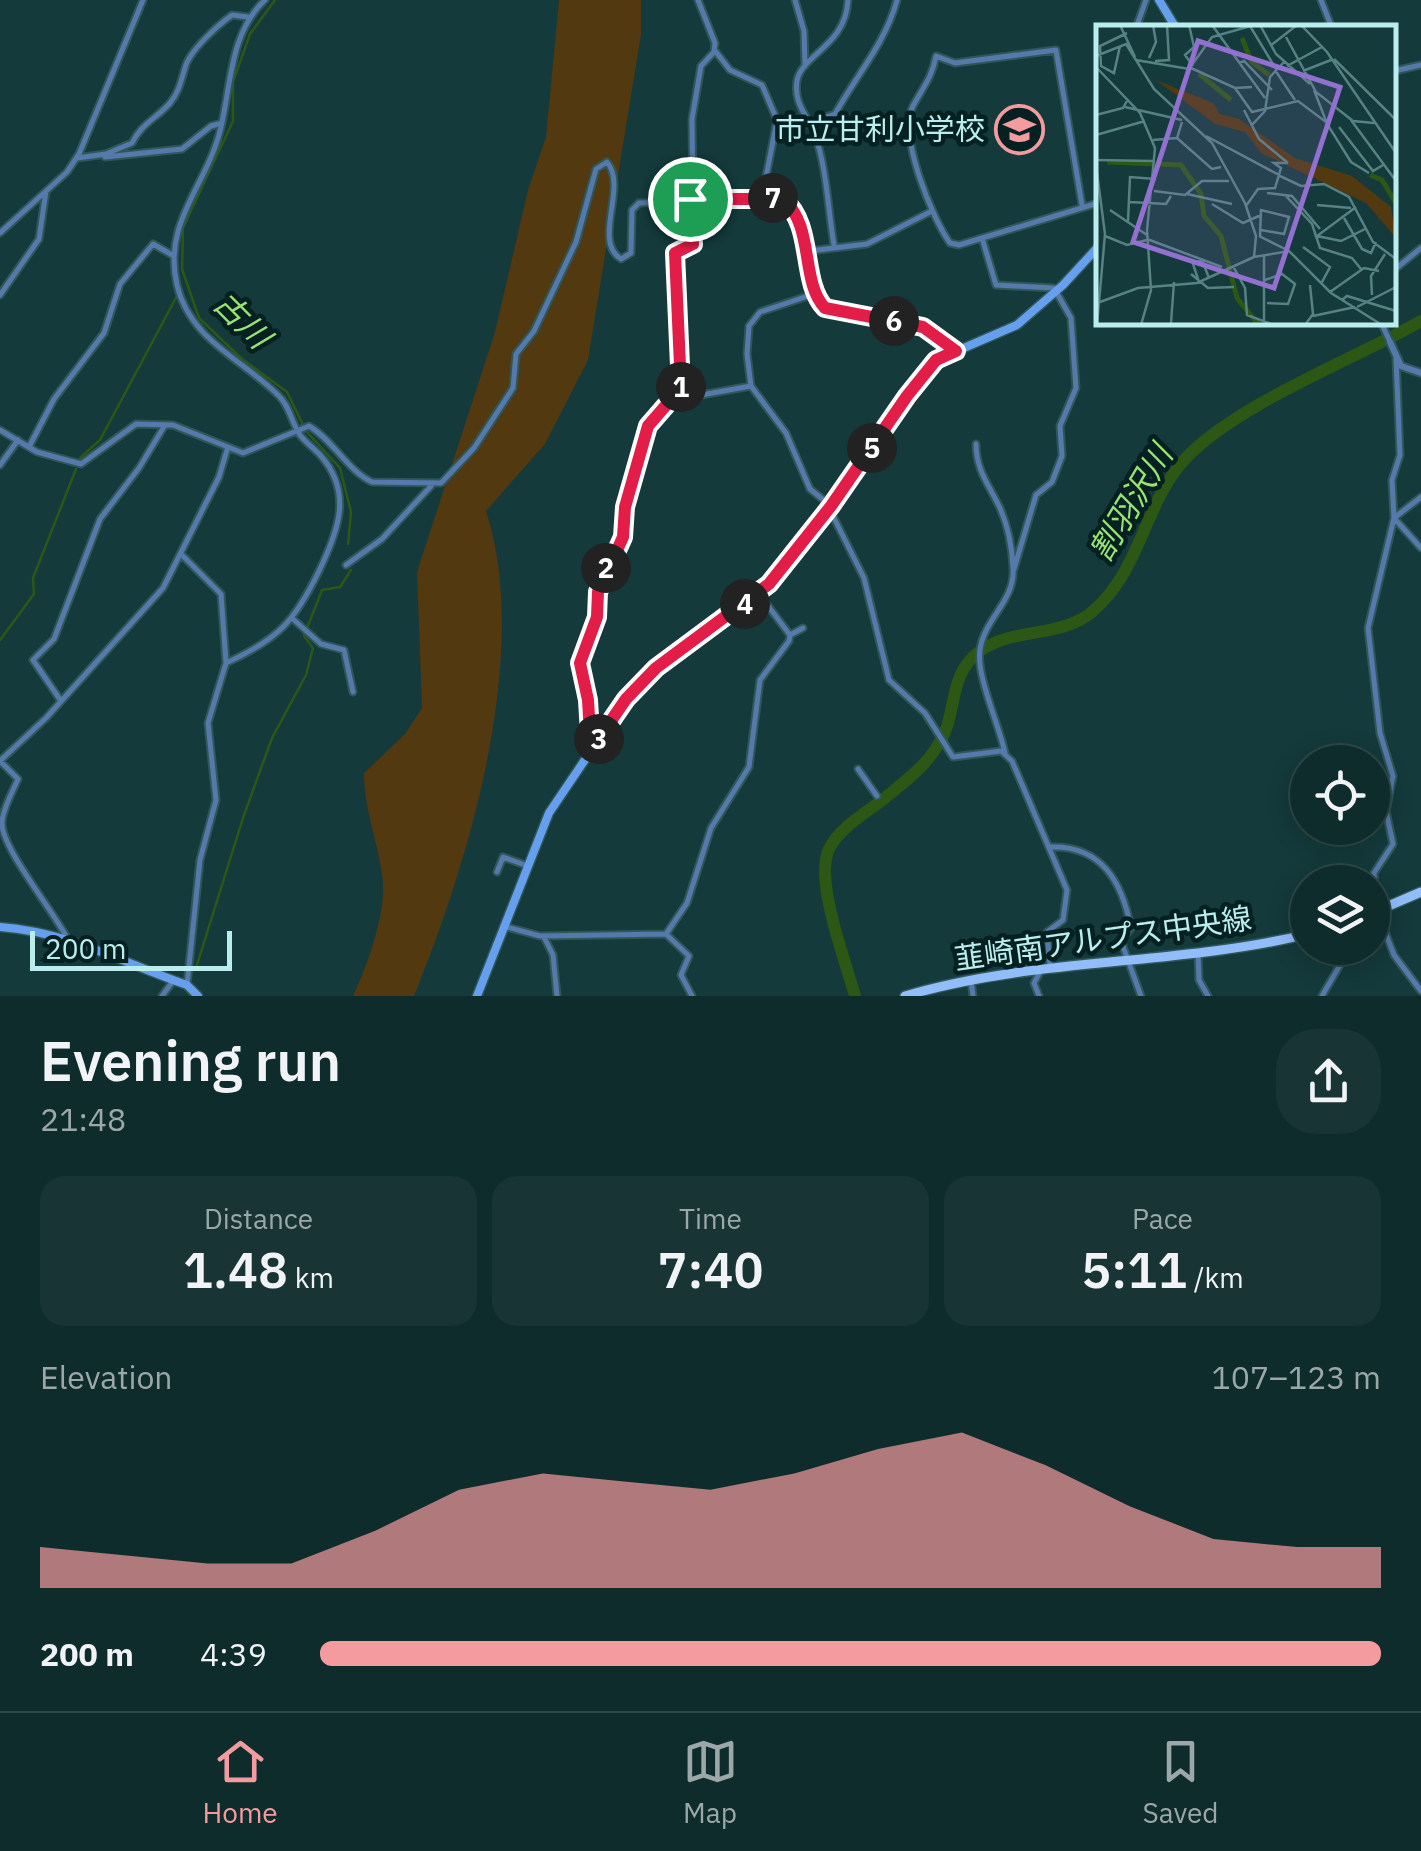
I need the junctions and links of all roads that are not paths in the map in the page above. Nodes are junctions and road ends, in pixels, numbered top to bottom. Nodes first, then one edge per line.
1 (143, 0) edge
2 (265, 0) edge
3 (698, 0) edge
4 (794, 0) edge
5 (848, 0) edge
6 (897, 0) edge
7 (1146, 0) edge
8 (1159, 0) edge
9 (1321, 0) edge
10 (248, 17) dead end
11 (1137, 25) edge
12 (1174, 25) edge
13 (1331, 25) edge
14 (714, 49) junction
15 (1421, 65) edge
16 (805, 66) junction
17 (1396, 70) edge
18 (777, 120) junction
19 (806, 120) junction
20 (222, 123) junction
21 (92, 156) junction
22 (77, 158) junction
23 (46, 191) junction
24 (762, 198) junction
25 (691, 199) junction
26 (1096, 202) edge
27 (1082, 205) junction
28 (930, 212) junction
29 (0, 232) edge
30 (982, 238) junction
31 (834, 244) junction
32 (1096, 248) edge
33 (1421, 248) edge
34 (809, 251) junction
35 (174, 256) junction
36 (1396, 268) edge
37 (1057, 292) junction
38 (814, 293) junction
39 (0, 295) edge
40 (1382, 325) edge
41 (1390, 342) joint
42 (956, 351) junction
43 (1396, 358) junction
44 (1421, 373) edge
45 (682, 386) junction
46 (752, 386) junction
47 (165, 425) junction
48 (301, 427) junction
49 (0, 430) edge
50 (18, 440) junction
51 (976, 444) dead end
52 (29, 447) junction
53 (227, 450) junction
54 (0, 466) edge
55 (432, 485) junction
56 (1421, 496) edge
57 (830, 508) junction
58 (1394, 518) junction
59 (1420, 545) edge
60 (181, 554) junction
61 (346, 565) dead end
62 (1014, 569) junction
63 (759, 594) junction
64 (294, 620) junction
65 (803, 628) dead end
66 (790, 635) junction
67 (226, 663) junction
68 (353, 692) dead end
69 (61, 700) junction
70 (591, 750) junction
71 (1005, 754) junction
72 (858, 769) dead end
73 (877, 796) dead end
74 (1050, 847) junction
75 (1379, 865) edge
76 (529, 866) junction
77 (496, 872) dead end
78 (1421, 892) edge
79 (1390, 905) edge
80 (0, 927) edge
81 (507, 927) junction
82 (666, 934) junction
83 (542, 936) junction
84 (1290, 937) edge
85 (67, 938) junction
86 (1390, 946) edge
87 (1198, 953) junction
88 (1128, 961) junction
89 (1340, 965) edge
90 (1046, 970) junction
91 (173, 980) junction
92 (971, 980) junction
93 (187, 986) junction
94 (1421, 991) edge
95 (162, 996) edge
96 (198, 996) edge
97 (477, 996) edge
98 (557, 996) edge
99 (692, 996) edge
100 (906, 996) edge
101 (973, 996) edge
102 (1039, 996) edge
103 (1141, 996) edge
104 (1208, 996) edge
105 (1322, 996) edge

1 - 22 street
2 - 20 street
3 - 14 street
4 - 16 street
5 - 16 street
6 - 19 street
7 - 11 street
8 - 12 main road
9 - 13 street
10 - 21 street
14 - 18 street
14 - 25 street
15 - 17 street
16 - 19 street
18 - 19 street
18 - 24 street
19 - 31 street
20 - 21 street
20 - 35 street
21 - 22 street
22 - 23 street
23 - 29 street
23 - 39 street
24 - 25 street
24 - 34 street
25 - 45 street
25 - 55 street
26 - 27 street
27 - 28 street
27 - 30 street
28 - 30 street
28 - 31 street
30 - 37 street
31 - 34 street
32 - 37 main road
33 - 36 street
34 - 38 street
35 - 48 street
35 - 52 street
37 - 42 main road
37 - 62 street
38 - 42 street
38 - 46 street
40 - 41 street
41 - 43 street
42 - 57 main road
43 - 44 street
43 - 58 street
45 - 46 street
45 - 70 street
46 - 57 street
47 - 52 street
47 - 53 street
47 - 69 street
48 - 53 street
48 - 55 street
48 - 64 street
49 - 50 street
50 - 52 street
50 - 54 street
51 - 62 street
53 - 60 street
55 - 61 street
56 - 58 street
57 - 63 main road
57 - 71 street
58 - 59 street
58 - 75 street
60 - 67 street
60 - 69 street
62 - 71 street
63 - 66 street
63 - 70 main road
64 - 67 street
64 - 68 street
65 - 66 street
66 - 82 street
67 - 93 street
69 - 85 street
70 - 76 main road
71 - 74 street
72 - 73 street
74 - 88 street
74 - 90 street
76 - 77 street
76 - 81 main road
78 - 79 main road
80 - 85 main road
81 - 83 street
81 - 97 main road
82 - 83 street
82 - 99 street
83 - 98 street
84 - 87 main road, 韮崎南アルプス中央線
85 - 91 main road
86 - 94 street
87 - 88 main road, 韮崎南アルプス中央線
87 - 104 street
88 - 90 main road, 韮崎南アルプス中央線
88 - 103 street
89 - 105 street
90 - 92 main road, 韮崎南アルプス中央線
90 - 102 street
91 - 93 main road
91 - 95 street
92 - 100 main road, 韮崎南アルプス中央線
92 - 101 street
93 - 96 main road

